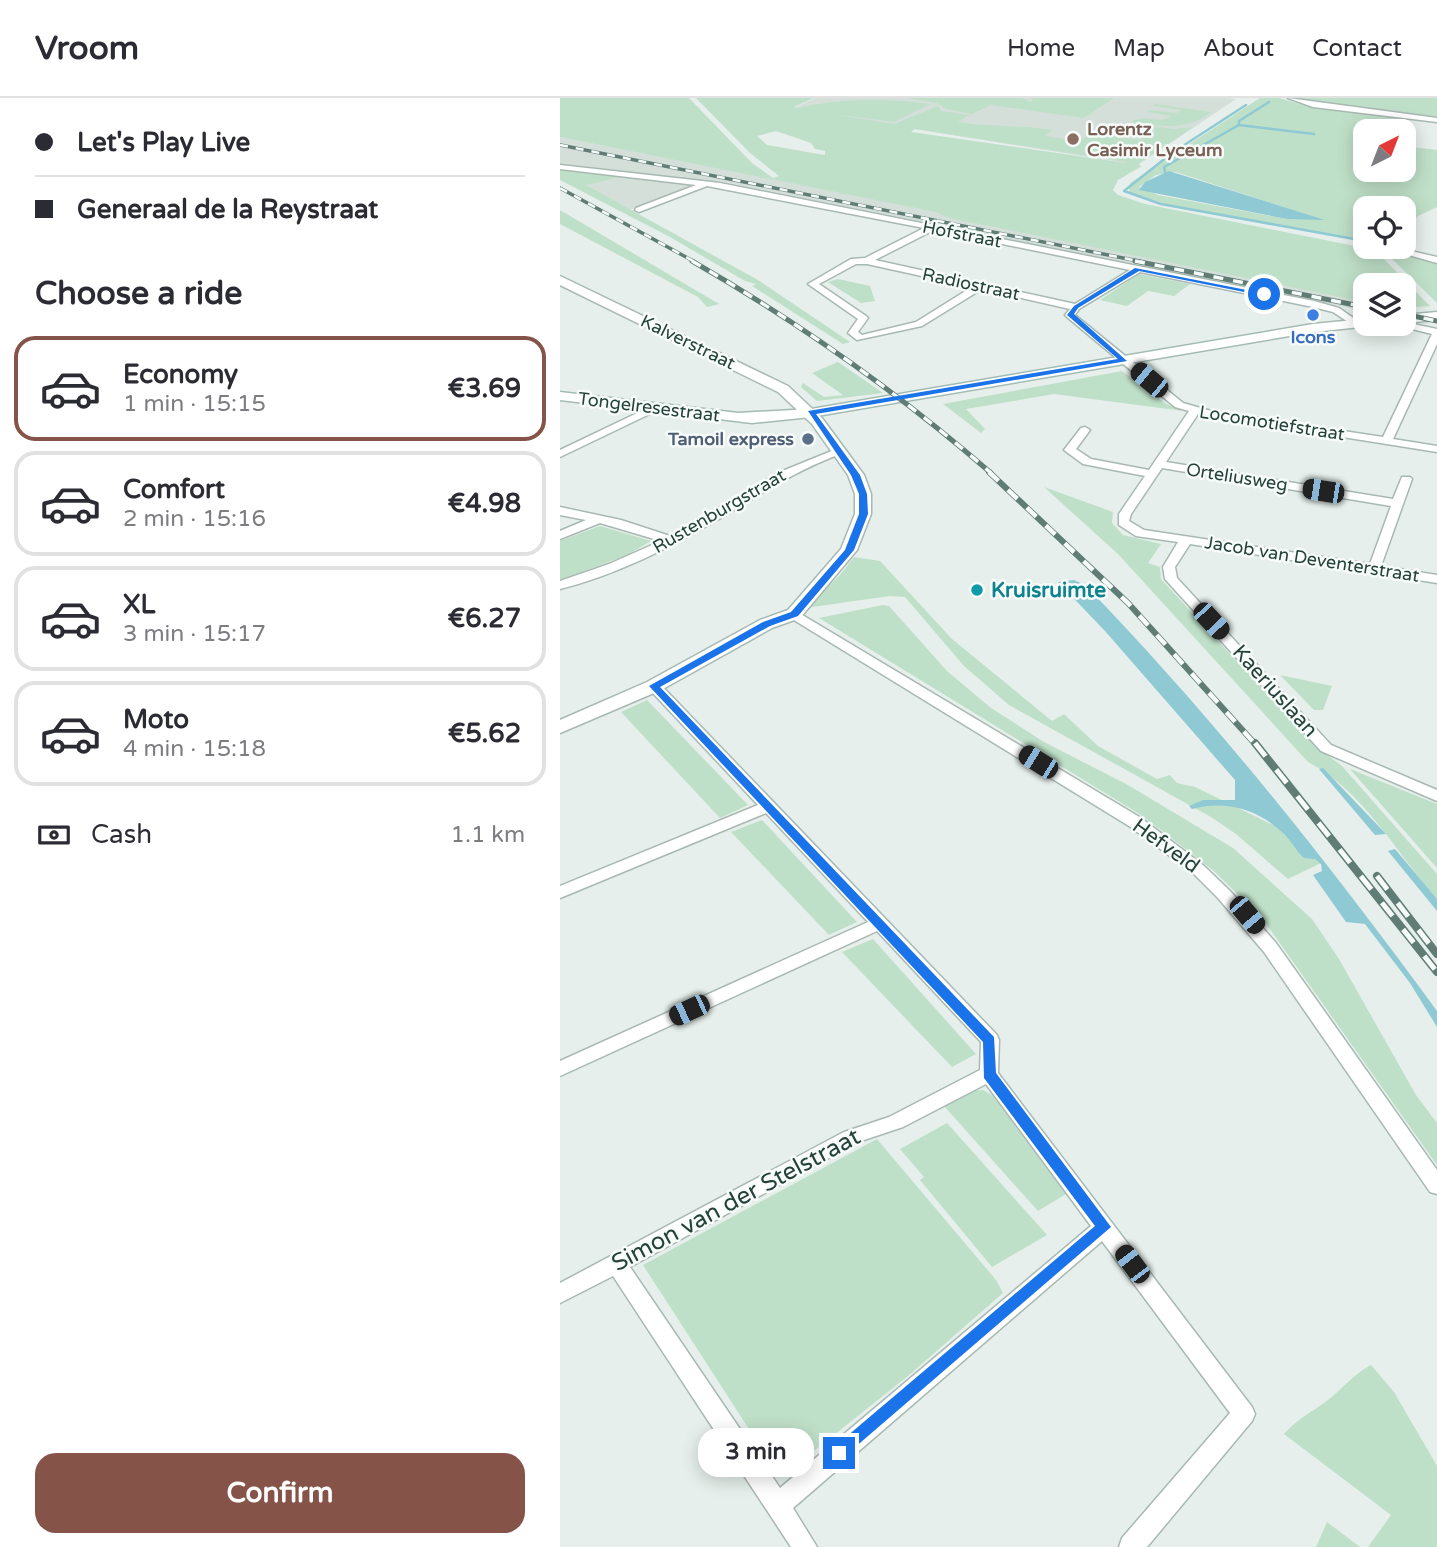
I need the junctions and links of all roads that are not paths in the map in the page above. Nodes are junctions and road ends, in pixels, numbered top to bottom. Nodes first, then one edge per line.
1 (1291, 98) edge
2 (1437, 120) edge
3 (560, 167) edge
4 (707, 184) junction
5 (639, 210) dead end
6 (932, 228) junction
7 (1416, 255) edge
8 (1437, 260) edge
9 (867, 261) junction
10 (1138, 269) junction
11 (814, 271) dead end
12 (560, 280) edge
13 (813, 284) junction
14 (980, 286) junction
15 (1076, 307) junction
16 (1437, 314) edge
17 (1416, 316) edge
18 (1353, 319) edge
19 (1353, 323) edge
20 (1416, 328) edge
21 (1437, 333) edge
22 (1124, 360) junction
23 (560, 396) edge
24 (654, 408) junction
25 (1194, 412) junction
26 (814, 417) junction
27 (1086, 430) dead end
28 (1387, 441) junction
29 (1437, 449) edge
30 (839, 451) junction
31 (560, 454) edge
32 (1155, 469) junction
33 (1406, 479) dead end
34 (1397, 503) junction
35 (560, 511) edge
36 (599, 519) junction
37 (560, 535) edge
38 (670, 540) junction
39 (1186, 540) junction
40 (1374, 569) junction
41 (1437, 579) edge
42 (560, 585) edge
43 (794, 614) junction
44 (654, 686) junction
45 (560, 727) edge
46 (1437, 796) edge
47 (768, 807) junction
48 (560, 892) edge
49 (877, 924) junction
50 (560, 1069) edge
51 (989, 1074) junction
52 (1437, 1186) edge
53 (1104, 1227) junction
54 (615, 1263) junction
55 (560, 1294) edge
56 (778, 1505) junction
57 (805, 1547) edge
58 (1131, 1547) edge

1 - 2 street
3 - 4 street, Hofstraat
4 - 5 street
4 - 6 street, Hofstraat
6 - 9 street
6 - 10 street, Hofstraat
7 - 8 street
9 - 13 street
9 - 14 street, Radiostraat
10 - 15 street
10 - 18 street, Hofstraat
11 - 13 street
12 - 26 street, Kalverstraat
13 - 14 street
14 - 15 street, Radiostraat
15 - 22 street, Locomotiefstraat
16 - 17 street
19 - 22 street, Tongelresestraat
20 - 21 street
21 - 28 street
22 - 25 street, Locomotiefstraat
22 - 26 street, Tongelresestraat
23 - 24 street, Tongelresestraat
24 - 26 street, Tongelresestraat
24 - 31 street
25 - 28 street, Locomotiefstraat
25 - 32 street
26 - 30 street, Kalverstraat
27 - 32 street, Orteliusweg
28 - 29 street, Locomotiefstraat
30 - 38 street, Rustenburgstraat
30 - 43 street, Kalverstraat
32 - 34 street, Orteliusweg
32 - 39 street, Jacob van Deventerstraat
33 - 34 street
34 - 40 street
35 - 36 street
36 - 37 street
36 - 38 street
38 - 42 street, Rustenburgstraat
39 - 40 street, Jacob van Deventerstraat
39 - 46 street, Kaeriuslaan
40 - 41 street, Jacob van Deventerstraat
43 - 44 street
43 - 52 street, Hefveld
44 - 45 street
44 - 47 street
47 - 48 street
47 - 49 street
49 - 50 street
49 - 51 street
51 - 53 street
51 - 54 street, Simon van der Stelstraat
53 - 56 street
53 - 58 street
54 - 55 street, Simon van der Stelstraat
54 - 56 street
56 - 57 street

